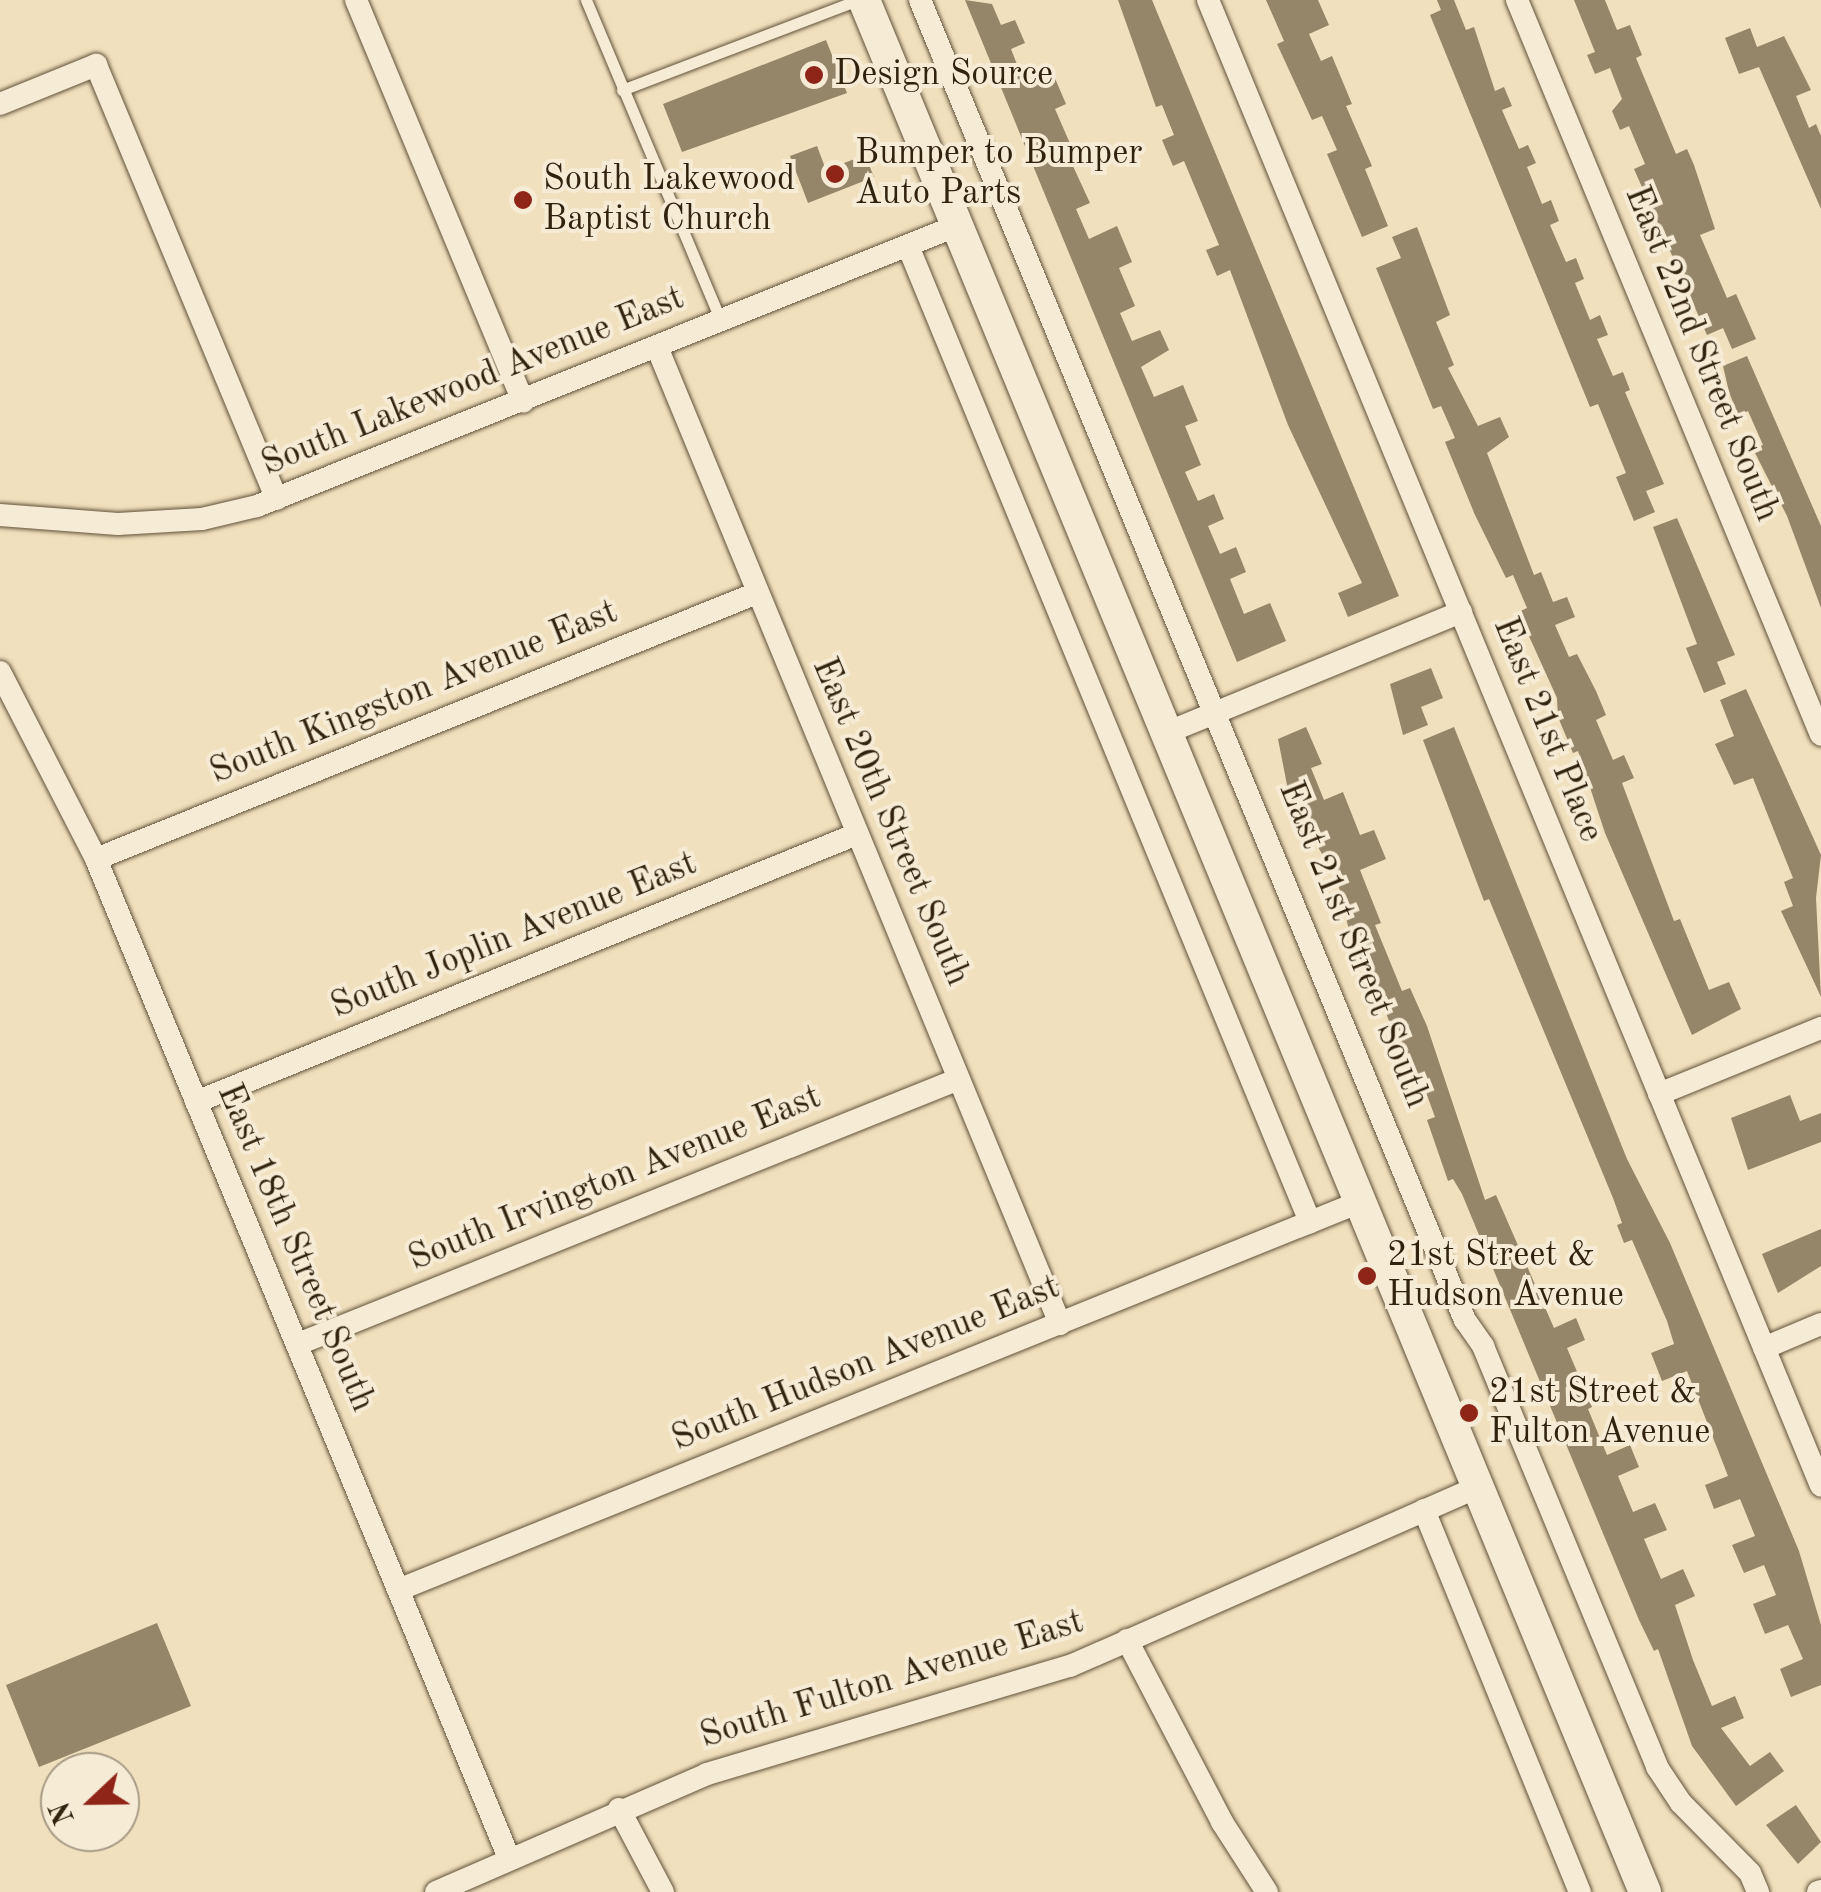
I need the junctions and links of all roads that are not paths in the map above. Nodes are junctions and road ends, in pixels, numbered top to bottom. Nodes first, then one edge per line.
1 (356, 0) edge
2 (586, 0) edge
3 (861, 0) edge
4 (920, 0) edge
5 (1208, 0) edge
6 (1517, 0) edge
7 (622, 90) junction
8 (0, 104) edge
9 (956, 226) junction
10 (908, 246) junction
11 (720, 322) junction
12 (657, 347) junction
13 (523, 402) junction
14 (277, 499) junction
15 (0, 514) edge
16 (757, 592) junction
17 (1460, 612) junction
18 (0, 672) edge
19 (1214, 713) junction
20 (1166, 733) junction
21 (1821, 735) edge
22 (857, 834) junction
23 (96, 859) junction
24 (1821, 1028) edge
25 (958, 1079) junction
26 (1659, 1094) junction
27 (196, 1102) junction
28 (1360, 1202) junction
29 (1310, 1222) junction
30 (1060, 1324) junction
31 (1821, 1324) edge
32 (298, 1344) junction
33 (1764, 1348) junction
34 (1821, 1486) edge
35 (1478, 1487) junction
36 (1424, 1510) junction
37 (398, 1590) junction
38 (1127, 1640) junction
39 (619, 1809) junction
40 (509, 1858) junction
41 (436, 1892) edge
42 (663, 1892) edge
43 (1268, 1892) edge
44 (1580, 1892) edge
45 (1645, 1892) edge
46 (1758, 1892) edge

1 - 13 street
2 - 7 lane
3 - 7 lane
3 - 9 main road
4 - 19 street, East 21st Street South
5 - 17 street, East 21st Place
6 - 21 street, East 22nd Street South
7 - 11 lane
8 - 14 street
9 - 10 street, South Lakewood Avenue East
9 - 20 main road
10 - 11 street, South Lakewood Avenue East
10 - 29 street
11 - 12 street, South Lakewood Avenue East
12 - 13 street, South Lakewood Avenue East
12 - 16 street, East 20th Street South
13 - 14 street, South Lakewood Avenue East
14 - 15 street, South Lakewood Avenue East
16 - 22 street, East 20th Street South
16 - 23 street, South Kingston Avenue East
17 - 19 street
17 - 26 street, East 21st Place
18 - 23 street, East 18th Street South
19 - 20 street
19 - 46 street, East 21st Street South
20 - 28 main road
22 - 25 street, East 20th Street South
22 - 27 street, South Joplin Avenue East
23 - 27 street, East 18th Street South
24 - 26 street
25 - 30 street, East 20th Street South
25 - 32 street, South Irvington Avenue East
26 - 33 street, East 21st Place
27 - 32 street, East 18th Street South
28 - 29 street, South Hudson Avenue East
28 - 35 main road
29 - 30 street, South Hudson Avenue East
30 - 37 street, South Hudson Avenue East
31 - 33 street
32 - 37 street, East 18th Street South
33 - 34 street, East 21st Place
35 - 36 street, South Fulton Avenue East
35 - 45 main road
36 - 38 street, South Fulton Avenue East
36 - 44 street
37 - 40 street, East 18th Street South
38 - 39 street, South Fulton Avenue East
38 - 43 street
39 - 40 street, South Fulton Avenue East
39 - 42 street
40 - 41 street, South Fulton Avenue East

